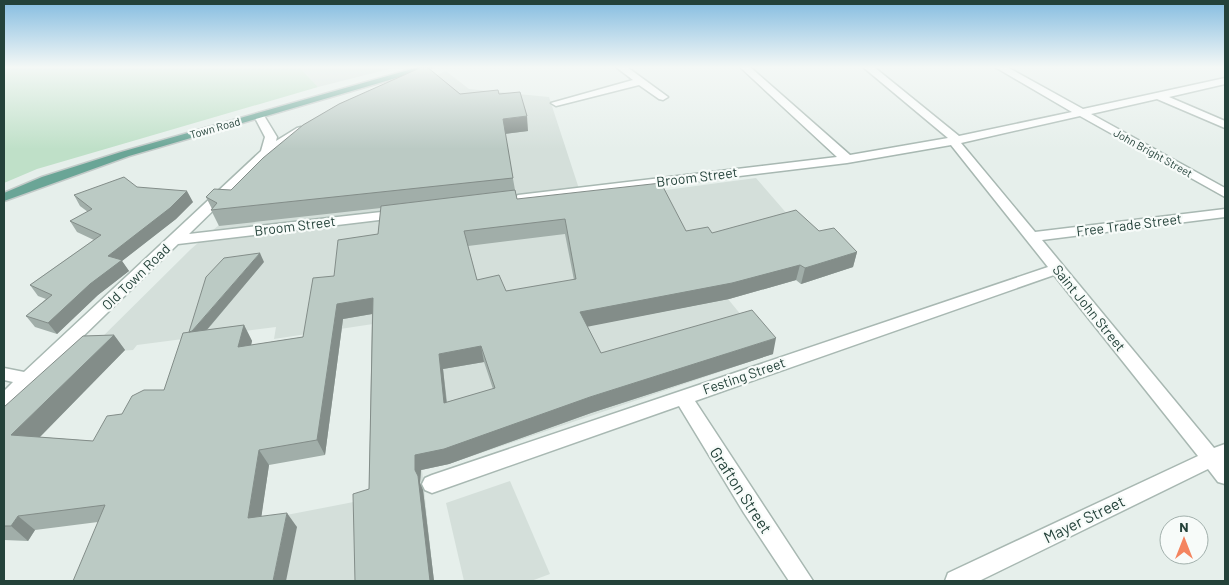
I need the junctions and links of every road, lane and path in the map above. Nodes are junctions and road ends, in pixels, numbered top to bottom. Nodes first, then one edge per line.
1 (334, 94) edge
2 (367, 94) edge
3 (590, 94) edge
4 (659, 94) edge
5 (775, 94) edge
6 (901, 94) edge
7 (1047, 94) edge
8 (1169, 94) edge
9 (1161, 96) junction
10 (663, 97) dead end
11 (355, 100) edge
12 (556, 103) dead end
13 (1080, 113) junction
14 (259, 116) junction
15 (309, 125) edge
16 (1225, 125) edge
17 (955, 140) junction
18 (267, 152) junction
19 (846, 159) junction
20 (1225, 193) edge
21 (4, 197) edge
22 (502, 201) edge
23 (413, 212) edge
24 (1225, 213) edge
25 (1032, 237) junction
26 (174, 240) junction
27 (1056, 269) junction
28 (4, 374) edge
29 (28, 380) junction
30 (682, 397) junction
31 (4, 401) edge
32 (1218, 455) edge
33 (1225, 476) edge
34 (432, 484) dead end
35 (802, 581) edge
36 (956, 581) edge

1 - 14 main road, Town Road
2 - 11 street
3 - 12 street
4 - 10 street
5 - 19 street
6 - 17 street, Saint John Street
7 - 13 street, John Bright Street
8 - 9 street, Broom Street
9 - 13 street, Broom Street
9 - 16 street
13 - 17 street, Broom Street
13 - 20 street, John Bright Street
14 - 18 street
14 - 21 main road, Town Road
15 - 18 street, Old Town Road
17 - 19 street, Broom Street
17 - 25 street, Saint John Street
18 - 26 street, Old Town Road
19 - 22 street, Broom Street
23 - 26 street, Broom Street
24 - 25 street, Free Trade Street
25 - 27 street, Saint John Street
26 - 29 street, Old Town Road
27 - 30 street, Festing Street
27 - 32 street, Saint John Street
28 - 29 street
29 - 31 street, Old Town Road
30 - 34 street, Festing Street
30 - 35 street, Grafton Street
32 - 33 street, Saint John Street
32 - 36 street, Mayer Street

